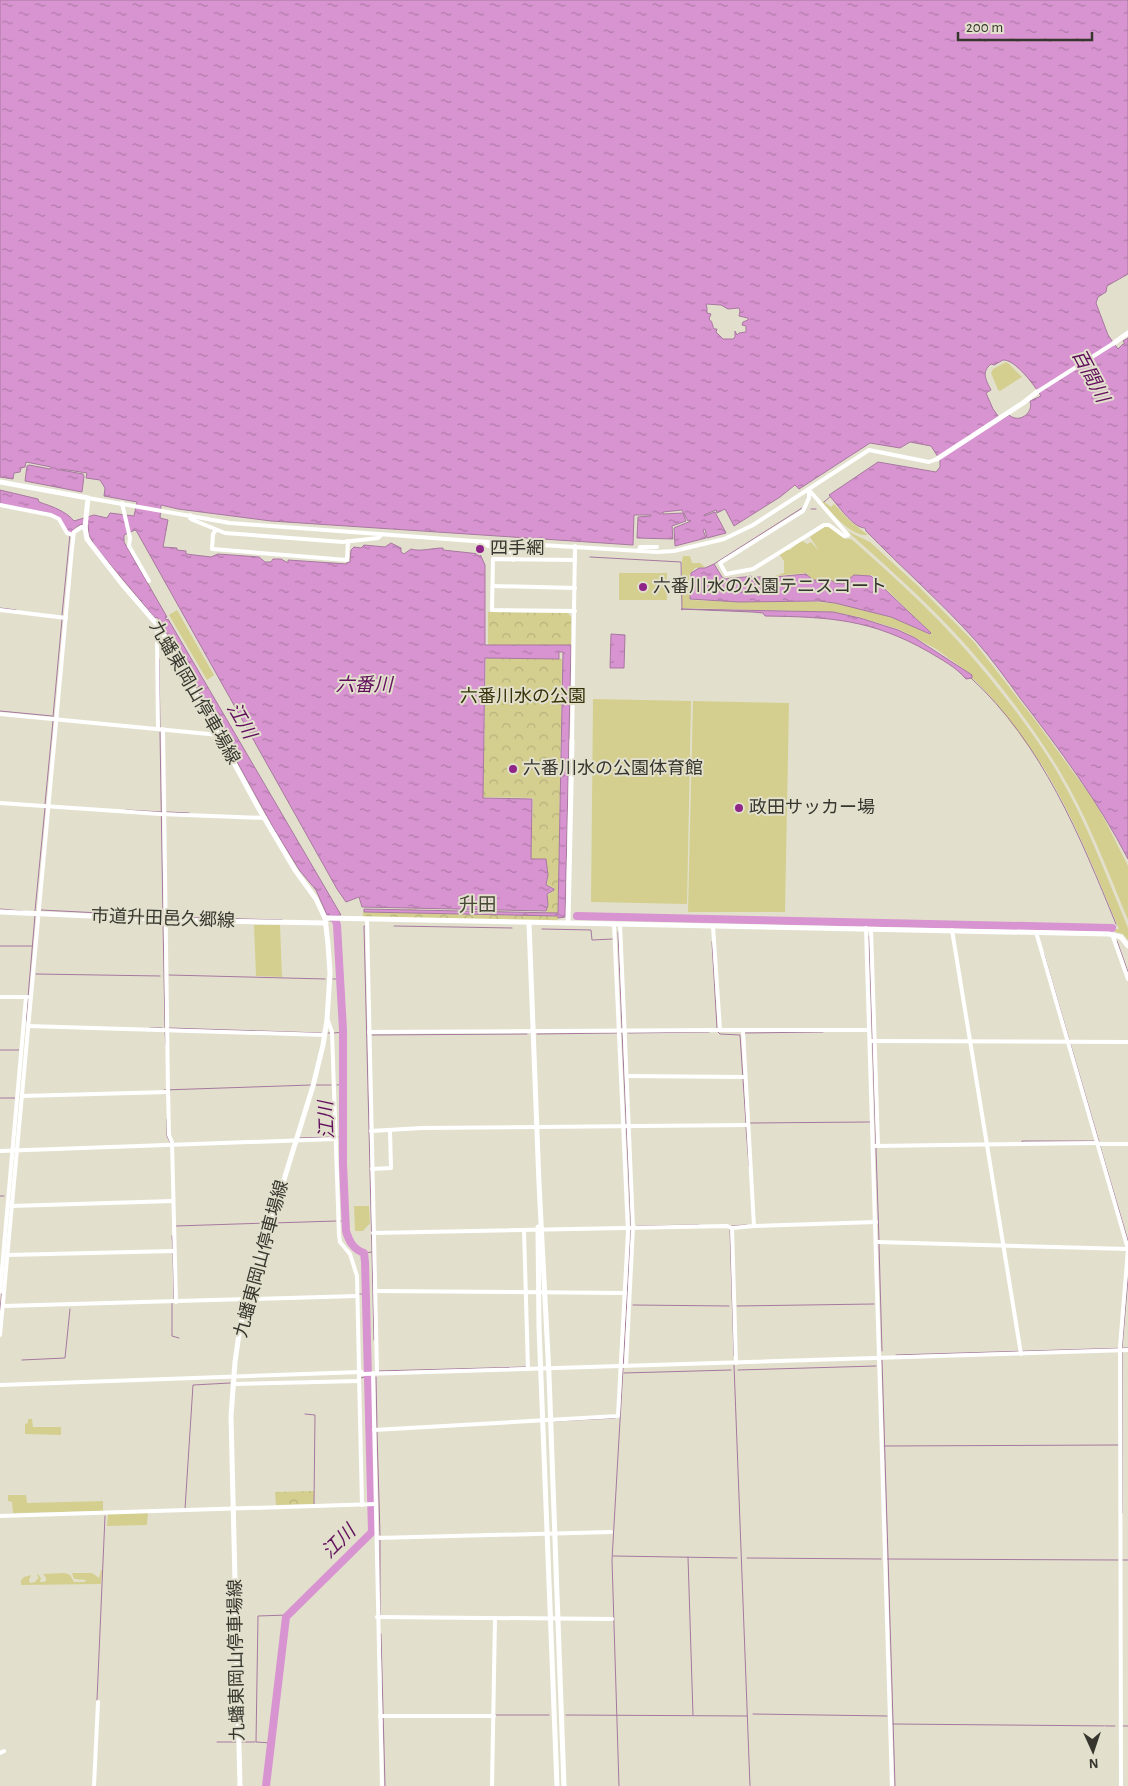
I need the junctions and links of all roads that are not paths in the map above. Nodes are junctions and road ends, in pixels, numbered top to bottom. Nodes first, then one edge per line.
1 (1128, 333) edge
2 (1114, 342) joint
3 (1037, 392) joint
4 (937, 459) joint
5 (0, 482) edge
6 (808, 490) junction
7 (88, 498) junction
8 (122, 503) junction
9 (0, 505) edge
10 (190, 515) junction
11 (85, 526) junction
12 (216, 530) junction
13 (382, 534) junction
14 (71, 535) junction
15 (348, 541) junction
16 (473, 541) junction
17 (576, 546) junction
18 (657, 548) dead end
19 (639, 551) junction
20 (514, 560) junction
21 (575, 560) junction
22 (149, 581) dead end
23 (493, 586) junction
24 (575, 588) junction
25 (0, 610) edge
26 (574, 611) junction
27 (63, 618) junction
28 (160, 629) junction
29 (0, 714) edge
30 (54, 719) junction
31 (160, 729) junction
32 (219, 735) junction
33 (572, 740) joint
34 (0, 803) edge
35 (46, 807) junction
36 (162, 814) junction
37 (265, 818) junction
38 (0, 912) edge
39 (36, 914) junction
40 (164, 919) junction
41 (367, 919) junction
42 (326, 920) junction
43 (528, 923) junction
44 (568, 923) junction
45 (617, 924) junction
46 (714, 926) junction
47 (869, 928) junction
48 (952, 930) junction
49 (1036, 932) junction
50 (1112, 934) junction
51 (1128, 946) edge
52 (1128, 979) edge
53 (0, 997) edge
54 (28, 997) junction
55 (327, 1020) junction
56 (28, 1026) junction
57 (166, 1030) junction
58 (869, 1030) junction
59 (622, 1031) junction
60 (718, 1031) junction
61 (743, 1031) junction
62 (369, 1032) junction
63 (533, 1032) junction
64 (325, 1035) junction
65 (872, 1041) junction
66 (969, 1042) junction
67 (1069, 1042) junction
68 (1128, 1042) edge
69 (627, 1076) junction
70 (744, 1077) junction
71 (168, 1091) junction
72 (22, 1096) junction
73 (747, 1125) junction
74 (626, 1126) junction
75 (537, 1127) junction
76 (390, 1131) junction
77 (371, 1132) junction
78 (335, 1139) junction
79 (296, 1140) junction
80 (1098, 1143) junction
81 (1128, 1144) edge
82 (171, 1145) junction
83 (876, 1146) junction
84 (987, 1146) junction
85 (13, 1150) junction
86 (0, 1151) edge
87 (372, 1168) junction
88 (172, 1201) junction
89 (11, 1206) junction
90 (876, 1222) junction
91 (754, 1226) junction
92 (630, 1228) junction
93 (731, 1228) junction
94 (540, 1230) junction
95 (524, 1231) junction
96 (373, 1233) junction
97 (5, 1242) edge
98 (878, 1242) junction
99 (1004, 1246) junction
100 (1128, 1248) edge
101 (173, 1251) junction
102 (7, 1255) junction
103 (375, 1291) junction
104 (0, 1292) edge
105 (538, 1292) junction
106 (545, 1292) junction
107 (526, 1293) junction
108 (625, 1293) junction
109 (357, 1296) junction
110 (247, 1299) junction
111 (176, 1300) junction
112 (2, 1308) edge
113 (0, 1335) edge
114 (1122, 1350) edge
115 (1021, 1352) junction
116 (879, 1358) junction
117 (735, 1363) junction
118 (623, 1367) junction
119 (549, 1368) junction
120 (528, 1369) junction
121 (541, 1369) junction
122 (373, 1373) junction
123 (234, 1377) junction
124 (360, 1377) junction
125 (233, 1384) junction
126 (0, 1385) edge
127 (550, 1420) junction
128 (543, 1421) junction
129 (376, 1430) junction
130 (363, 1504) junction
131 (376, 1504) junction
132 (233, 1509) junction
133 (0, 1516) edge
134 (611, 1532) dead end
135 (547, 1533) junction
136 (554, 1533) junction
137 (380, 1537) junction
138 (379, 1617) junction
139 (550, 1618) junction
140 (558, 1618) junction
141 (495, 1619) junction
142 (612, 1619) dead end
143 (98, 1702) dead end
144 (382, 1716) junction
145 (493, 1716) junction
146 (94, 1786) edge
147 (240, 1786) edge
148 (382, 1786) edge
149 (492, 1786) edge
150 (556, 1786) edge
151 (564, 1786) edge
152 (892, 1786) edge
153 (1121, 1786) edge

1 - 2 main road
2 - 3 street
3 - 4 main road
4 - 6 street
5 - 7 main road
6 - 6 street
6 - 19 street
7 - 8 street
7 - 11 main road
8 - 10 street
8 - 22 street
9 - 14 street
10 - 12 street
10 - 13 street
11 - 14 street
11 - 28 main road, 九蟠東岡山停車場線
12 - 15 street
12 - 15 street
13 - 15 street
13 - 16 street
14 - 27 street
16 - 17 street
16 - 20 street
17 - 19 street
17 - 21 street
18 - 19 street
20 - 21 street
20 - 23 street
21 - 24 street
23 - 24 street
23 - 26 street
24 - 26 street
25 - 27 street
26 - 33 street
27 - 30 street
28 - 31 street
28 - 32 main road, 九蟠東岡山停車場線
29 - 30 street
30 - 31 street
30 - 35 street
31 - 32 street
31 - 36 street
32 - 37 main road, 九蟠東岡山停車場線
33 - 44 main road
34 - 35 street
35 - 36 street
35 - 39 street
36 - 37 street
36 - 40 street
37 - 42 main road, 九蟠東岡山停車場線
38 - 39 main road, 市道升田邑久郷線
39 - 40 main road, 市道升田邑久郷線
39 - 54 street
40 - 42 main road, 市道升田邑久郷線
40 - 57 street
41 - 42 main road
41 - 43 main road
41 - 62 street
42 - 55 main road, 九蟠東岡山停車場線
43 - 44 main road
43 - 63 main road
44 - 45 main road
45 - 46 main road
45 - 59 street
46 - 47 main road
46 - 60 street
47 - 48 main road
47 - 58 street
47 - 65 street
48 - 49 main road
48 - 66 street
49 - 50 main road
49 - 67 street
50 - 51 main road
50 - 52 street
53 - 54 street
54 - 56 street
54 - 85 street
55 - 64 main road, 九蟠東岡山停車場線
55 - 78 street
56 - 57 street
56 - 72 street
57 - 64 street
57 - 71 street
58 - 61 street
58 - 65 street
59 - 60 street
59 - 63 street
59 - 69 street
59 - 74 street
60 - 61 street
61 - 70 street
62 - 63 street
62 - 77 street
63 - 75 main road
64 - 79 main road, 九蟠東岡山停車場線
65 - 66 street
65 - 83 street
66 - 67 street
66 - 84 street
67 - 68 street
67 - 80 street
69 - 70 street
69 - 74 street
70 - 73 street
71 - 72 street
71 - 82 street
72 - 85 street
73 - 74 street
73 - 91 street
74 - 75 street
74 - 92 street
75 - 76 street
75 - 94 main road
76 - 77 street
76 - 87 street
77 - 87 street
78 - 79 street
78 - 109 street
79 - 82 street
79 - 110 main road, 九蟠東岡山停車場線
80 - 81 street
80 - 84 street
80 - 100 street
82 - 85 street
82 - 88 street
83 - 84 street
83 - 90 street
84 - 99 street
85 - 86 street
85 - 89 street
85 - 97 street
87 - 96 street
88 - 89 street
88 - 101 street
89 - 97 street
90 - 91 street
90 - 98 street
91 - 93 street
92 - 93 street
92 - 94 street
92 - 108 street
92 - 118 street
93 - 117 street
94 - 95 street
94 - 105 main road
94 - 106 main road
95 - 96 street
95 - 107 street
96 - 103 street
97 - 102 street
97 - 104 street
98 - 99 street
98 - 116 street
99 - 100 street
99 - 115 street
100 - 114 street
101 - 102 street
101 - 111 street
102 - 112 street
103 - 107 street
103 - 122 street
105 - 106 street
105 - 107 street
105 - 121 main road
106 - 108 street
106 - 119 main road
107 - 120 street
108 - 118 street
109 - 110 street
109 - 124 street
110 - 111 street
110 - 123 main road, 九蟠東岡山停車場線
111 - 112 street
112 - 113 street
114 - 115 street
114 - 153 street
115 - 116 street
116 - 117 street
116 - 152 street
117 - 118 street
118 - 119 street
118 - 127 street
119 - 121 street
119 - 127 main road
120 - 121 street
120 - 122 street
121 - 128 main road
122 - 124 street
122 - 129 street
123 - 124 street
123 - 125 main road, 九蟠東岡山停車場線
123 - 126 street
124 - 125 street
124 - 130 street
125 - 132 main road, 九蟠東岡山停車場線
127 - 128 street
127 - 136 main road
128 - 129 street
128 - 135 main road
129 - 131 street
130 - 131 street
130 - 132 street
131 - 137 street
132 - 133 street
132 - 147 main road, 九蟠東岡山停車場線
134 - 136 street
135 - 136 street
135 - 137 street
135 - 139 main road
136 - 140 main road
137 - 138 street
138 - 141 street
138 - 144 street
139 - 140 street
139 - 141 street
139 - 150 main road
140 - 142 street
140 - 151 main road
141 - 145 street
143 - 146 street
144 - 145 street
144 - 148 street
145 - 149 street

